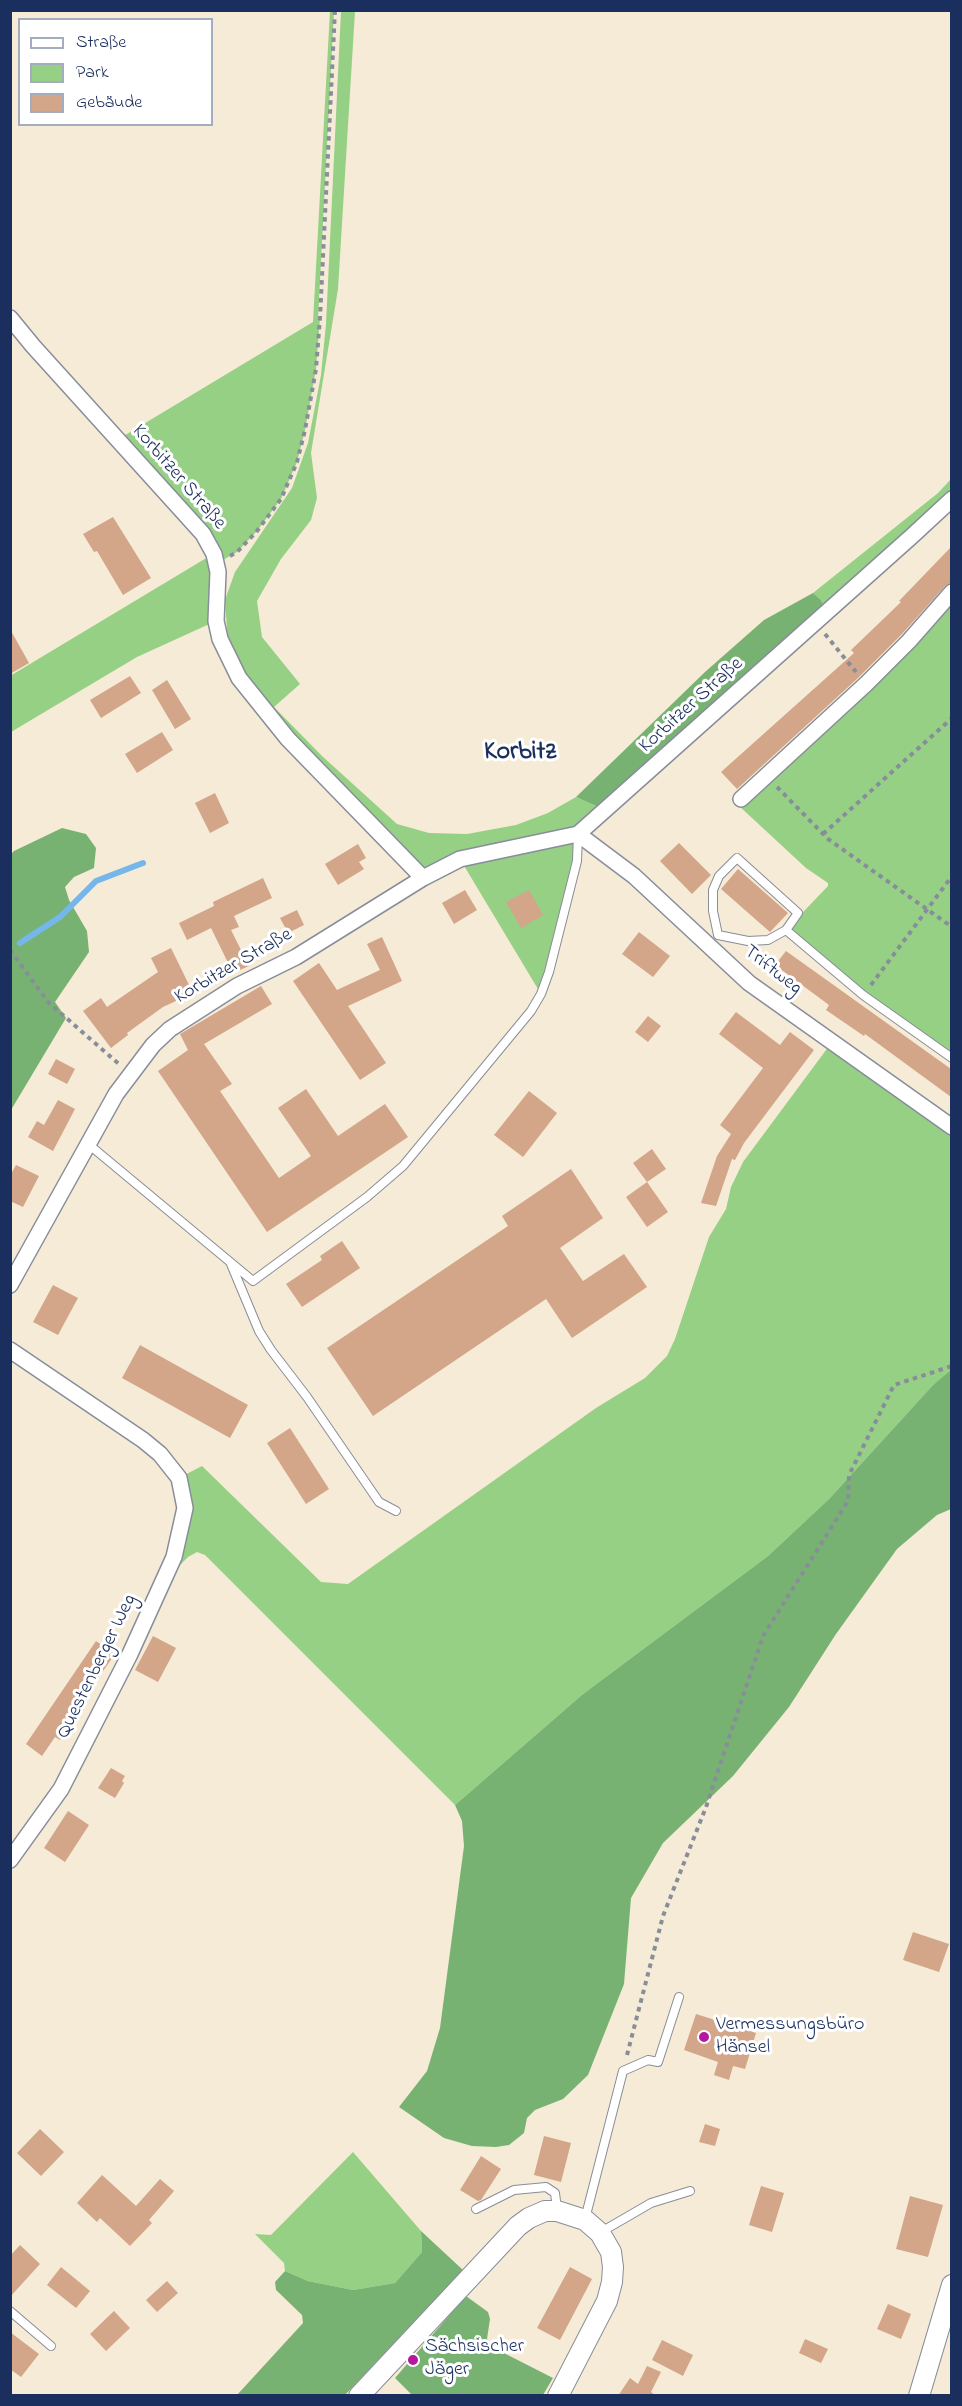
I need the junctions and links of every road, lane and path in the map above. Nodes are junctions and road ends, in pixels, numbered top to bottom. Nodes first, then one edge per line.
1 (335, 10) edge
2 (10, 318) edge
3 (951, 499) edge
4 (216, 564) junction
5 (951, 591) edge
6 (816, 622) junction
7 (866, 684) junction
8 (951, 718) edge
9 (766, 775) junction
10 (741, 799) dead end
11 (578, 834) junction
12 (823, 834) junction
13 (951, 876) edge
14 (423, 878) junction
15 (927, 910) junction
16 (951, 927) edge
17 (786, 930) junction
18 (713, 941) junction
19 (10, 950) edge
20 (863, 995) junction
21 (951, 1058) edge
22 (130, 1073) junction
23 (951, 1127) edge
24 (87, 1143) junction
25 (231, 1263) junction
26 (10, 1285) edge
27 (10, 1350) edge
28 (951, 1366) edge
29 (396, 1511) dead end
30 (10, 1860) edge
31 (679, 1997) dead end
32 (623, 2072) junction
33 (690, 2191) dead end
34 (476, 2209) dead end
35 (557, 2211) junction
36 (592, 2226) junction
37 (951, 2285) edge
38 (10, 2311) edge
39 (51, 2346) dead end
40 (360, 2396) edge
41 (558, 2396) edge
42 (919, 2396) edge

1 - 4 path
2 - 4 street, Korbitzer Straße
3 - 6 street, Korbitzer Straße
4 - 14 street, Korbitzer Straße
5 - 7 street
6 - 7 path
6 - 11 street, Korbitzer Straße
7 - 9 street
8 - 12 path
9 - 10 street
9 - 12 path
11 - 14 street, Korbitzer Straße
11 - 18 street, Triftweg
11 - 25 lane
12 - 15 path
13 - 15 path
14 - 22 street, Korbitzer Straße
15 - 16 path
15 - 20 path
17 - 18 lane
17 - 18 lane
17 - 20 lane
18 - 23 street, Triftweg
19 - 22 path
20 - 21 lane
22 - 24 street, Korbitzer Straße
24 - 25 lane
24 - 26 street, Korbitzer Straße
25 - 29 lane
27 - 30 street, Questenberger Weg
28 - 32 path
31 - 32 lane
32 - 36 lane
33 - 36 lane
34 - 35 lane
35 - 36 street
35 - 40 street
36 - 41 street
37 - 42 street
38 - 39 lane

